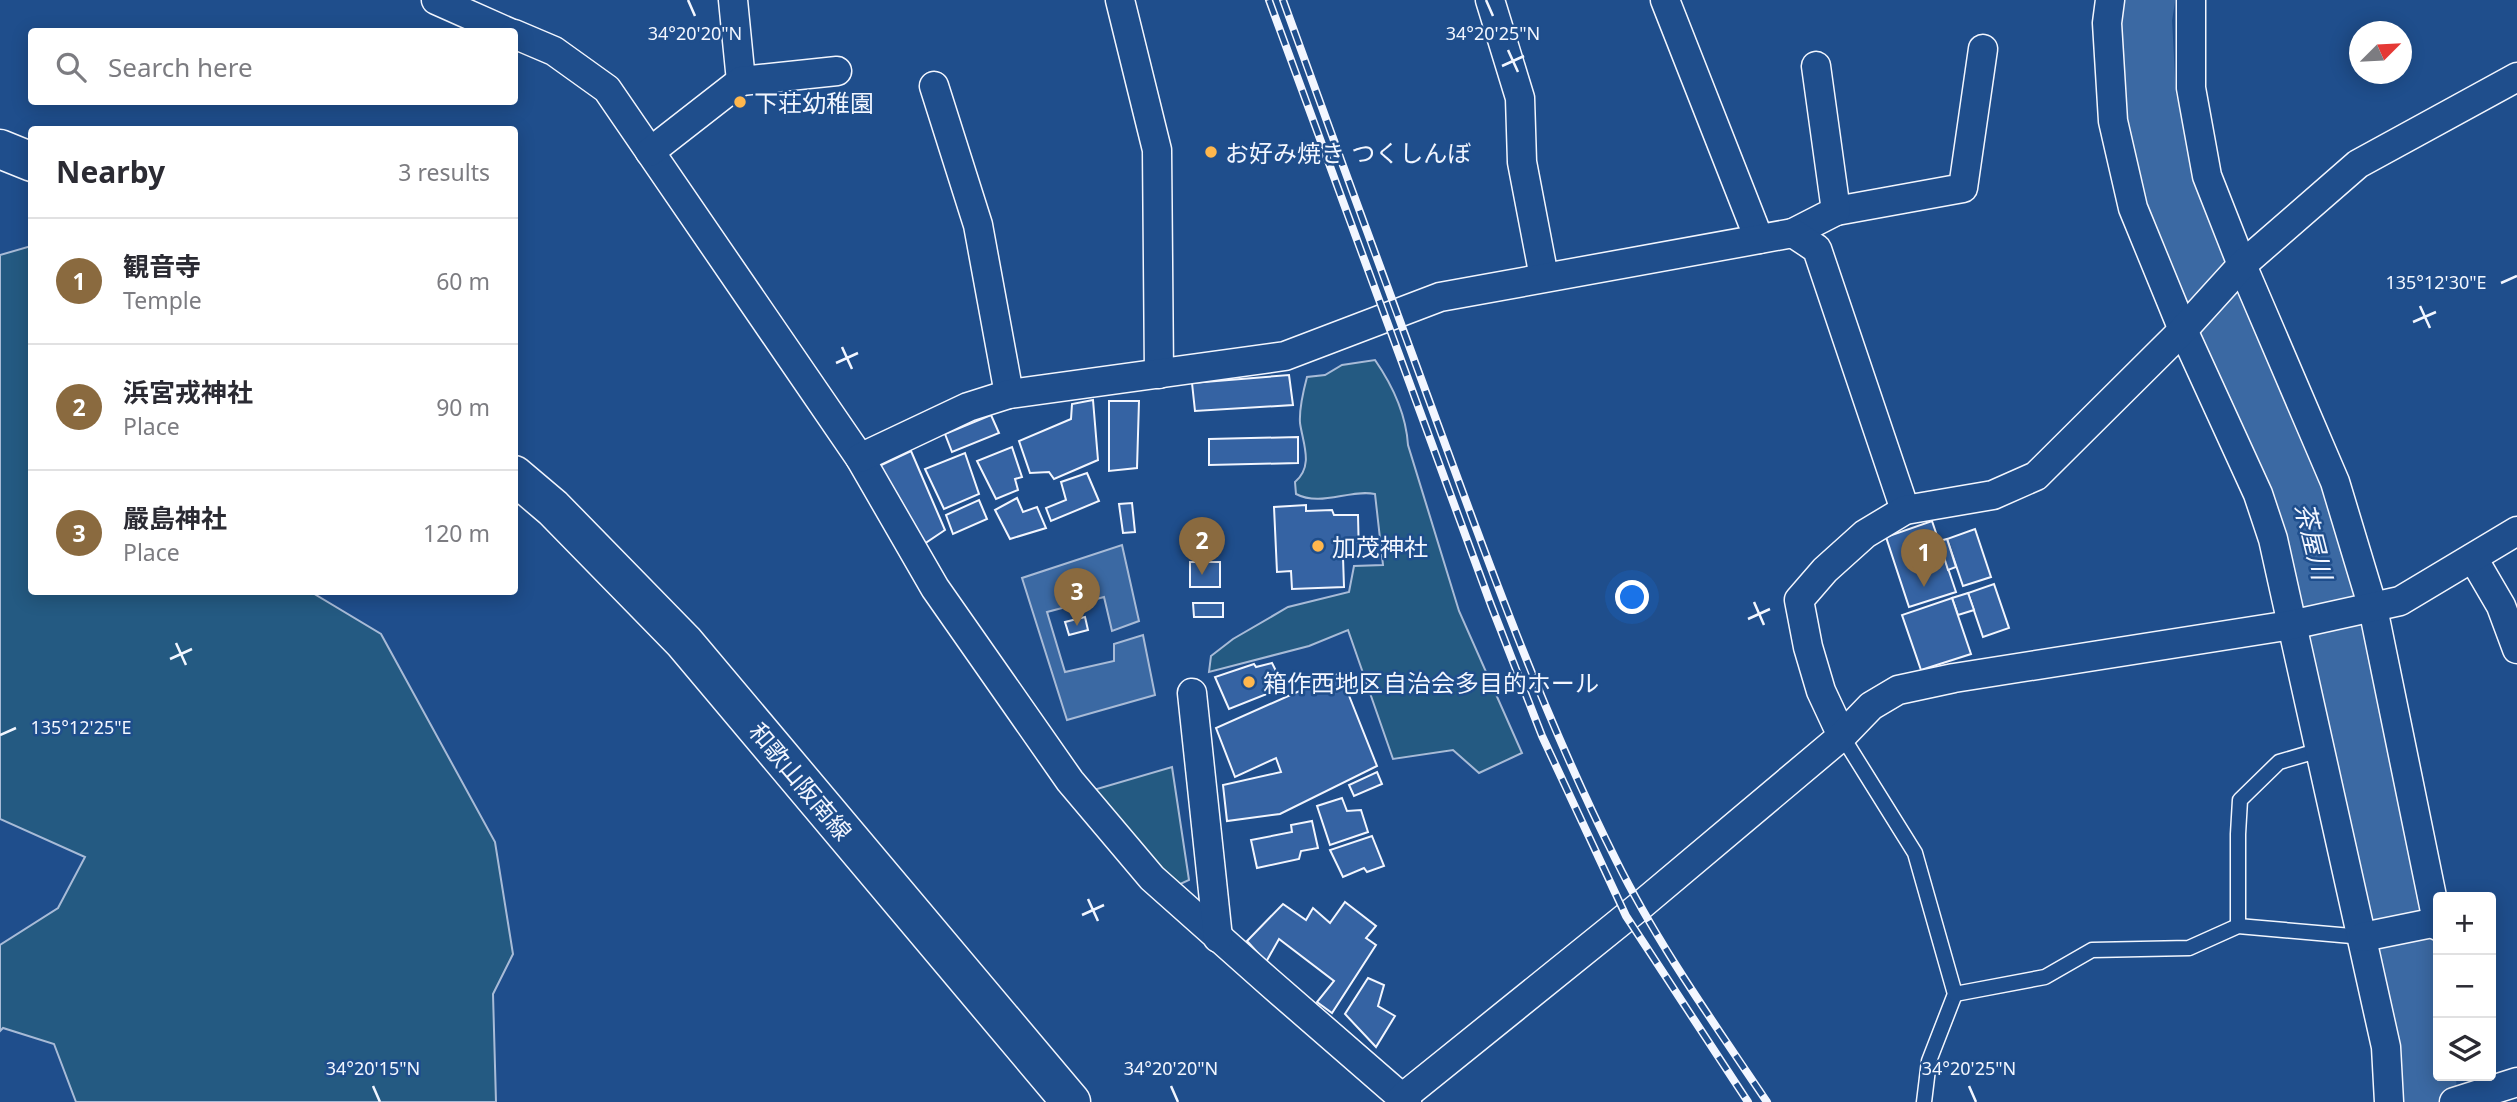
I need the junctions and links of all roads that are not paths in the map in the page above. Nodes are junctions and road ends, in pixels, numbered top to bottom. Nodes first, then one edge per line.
1 (436, 0) edge
2 (733, 0) edge
3 (1120, 0) edge
4 (1490, 0) edge
5 (1665, 0) edge
6 (2110, 0) edge
7 (2191, 0) edge
8 (499, 28) edge
9 (518, 36) edge
10 (1983, 49) dead end
11 (1816, 66) dead end
12 (837, 71) dead end
13 (2517, 78) edge
14 (741, 81) junction
15 (934, 86) dead end
16 (0, 149) edge
17 (650, 152) junction
18 (28, 160) edge
19 (1836, 211) junction
20 (1793, 233) junction
21 (1759, 239) junction
22 (2237, 270) junction
23 (1544, 277) junction
24 (2186, 326) junction
25 (1159, 374) junction
26 (1009, 394) junction
27 (860, 458) junction
28 (518, 478) edge
29 (1905, 510) junction
30 (2517, 531) edge
31 (2473, 558) junction
32 (2365, 610) junction
33 (2297, 624) junction
34 (2517, 649) edge
35 (1192, 692) dead end
36 (1842, 736) junction
37 (2320, 750) junction
38 (2433, 919) edge
39 (2433, 924) edge
40 (2238, 926) junction
41 (2370, 936) junction
42 (1218, 938) junction
43 (1955, 994) junction
44 (2517, 1082) edge
45 (2465, 1094) edge
46 (1405, 1100) edge
47 (1071, 1102) edge
48 (1924, 1102) edge
49 (2389, 1102) edge

1 - 8 street
2 - 14 street
3 - 25 street
4 - 23 street
5 - 21 street
6 - 24 street
7 - 22 street
9 - 17 street
10 - 19 street
11 - 19 street
12 - 14 street
13 - 22 street
14 - 17 street
15 - 26 street
16 - 18 main road
17 - 27 street
19 - 20 street
20 - 21 street
20 - 29 street
21 - 23 street
22 - 24 street
22 - 32 street
23 - 25 street
24 - 29 street
24 - 33 street
25 - 26 street
26 - 27 street
27 - 42 street
28 - 47 main road, 和歌山阪南線
29 - 36 street
30 - 31 street
31 - 32 street
31 - 34 street
32 - 33 street
32 - 38 street
33 - 36 street
33 - 37 street
35 - 42 street
36 - 43 lane
36 - 46 street
37 - 40 lane
37 - 41 street
39 - 41 street
40 - 41 lane
40 - 43 lane
41 - 49 street
42 - 46 street
43 - 48 lane
44 - 45 street

